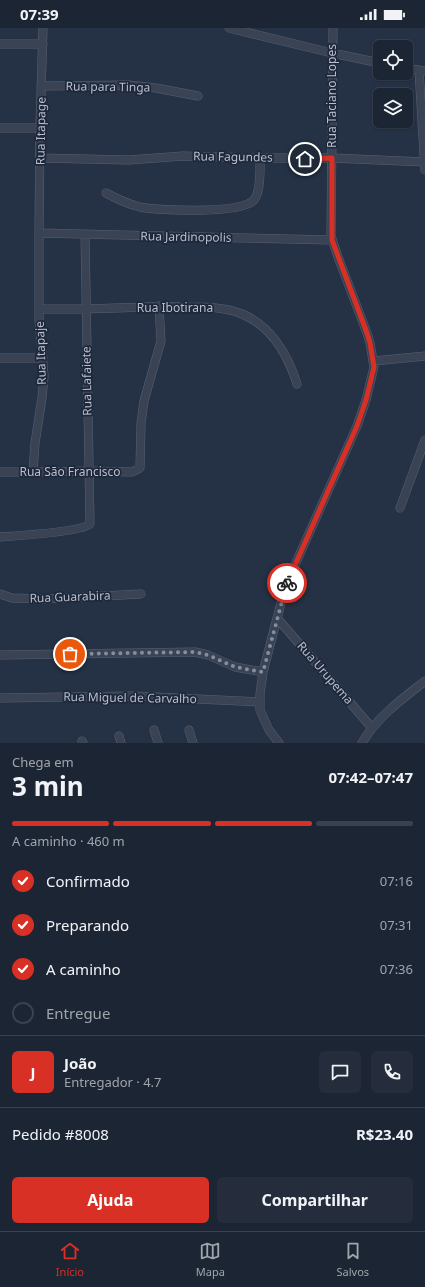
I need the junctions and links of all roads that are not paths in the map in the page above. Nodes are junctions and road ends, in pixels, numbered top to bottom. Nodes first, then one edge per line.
1 (43, 28) edge
2 (229, 28) edge
3 (333, 28) edge
4 (0, 44) edge
5 (43, 44) junction
6 (332, 53) junction
7 (373, 62) edge
8 (422, 71) edge
9 (41, 86) junction
10 (198, 96) dead end
11 (0, 128) edge
12 (40, 128) junction
13 (40, 158) junction
14 (260, 158) junction
15 (332, 158) junction
16 (425, 165) edge
17 (106, 193) dead end
18 (39, 233) junction
19 (85, 235) junction
20 (332, 240) junction
21 (159, 306) junction
22 (39, 309) junction
23 (86, 309) junction
24 (425, 356) edge
25 (0, 358) edge
26 (43, 358) junction
27 (374, 361) junction
28 (297, 384) dead end
29 (425, 440) edge
30 (88, 471) junction
31 (0, 472) edge
32 (33, 472) junction
33 (400, 508) dead end
34 (0, 538) edge
35 (0, 594) edge
36 (141, 594) dead end
37 (277, 618) junction
38 (0, 655) edge
39 (263, 672) junction
40 (425, 681) edge
41 (0, 698) edge
42 (259, 702) junction
43 (372, 728) junction
44 (154, 730) dead end
45 (189, 730) dead end
46 (158, 743) edge
47 (193, 743) edge
48 (279, 743) edge
49 (362, 743) edge

1 - 5 street, Rua Itapage
2 - 6 street
3 - 6 street, Rua Taciano Lopes
4 - 5 street
5 - 9 street, Rua Itapage
6 - 7 street
6 - 15 street, Rua Taciano Lopes
8 - 16 street
9 - 10 street, Rua para Tinga
9 - 12 street, Rua Itapage
11 - 12 street
12 - 13 street, Rua Itapage
13 - 14 street, Rua Fagundes
13 - 18 street, Rua Itapage
14 - 15 street, Rua Fagundes
14 - 17 street
15 - 16 street, Rua Fagundes
15 - 20 street, Rua Taciano Lopes
18 - 19 street, Rua Jardinopolis
18 - 22 street, Rua Itapaje
19 - 20 street, Rua Jardinopolis
19 - 23 street, Rua Lafaiete
20 - 27 street, Rua Taciano Lopes
21 - 23 street, Rua Ibotirana
21 - 28 street, Rua Ibotirana
21 - 30 street, Rua São Francisco
22 - 23 street, Rua Ibotirana
22 - 26 street, Rua Itapaje
23 - 30 street, Rua Lafaiete
24 - 27 street
25 - 26 street
26 - 32 street, Rua Itapaje
27 - 37 street, Rua Taciano Lopes
29 - 33 street
30 - 32 street, Rua São Francisco
30 - 34 street, Rua Lafaiete
31 - 32 street, Rua São Francisco
35 - 36 street, Rua Guarabira
37 - 39 street, Rua Taciano Lopes
37 - 43 street, Rua Urupema
38 - 39 street
39 - 42 street, Rua Taciano Lopes
40 - 43 street
41 - 42 street, Rua Miguel de Carvalho
42 - 48 street
43 - 49 street
44 - 46 street
45 - 47 street

